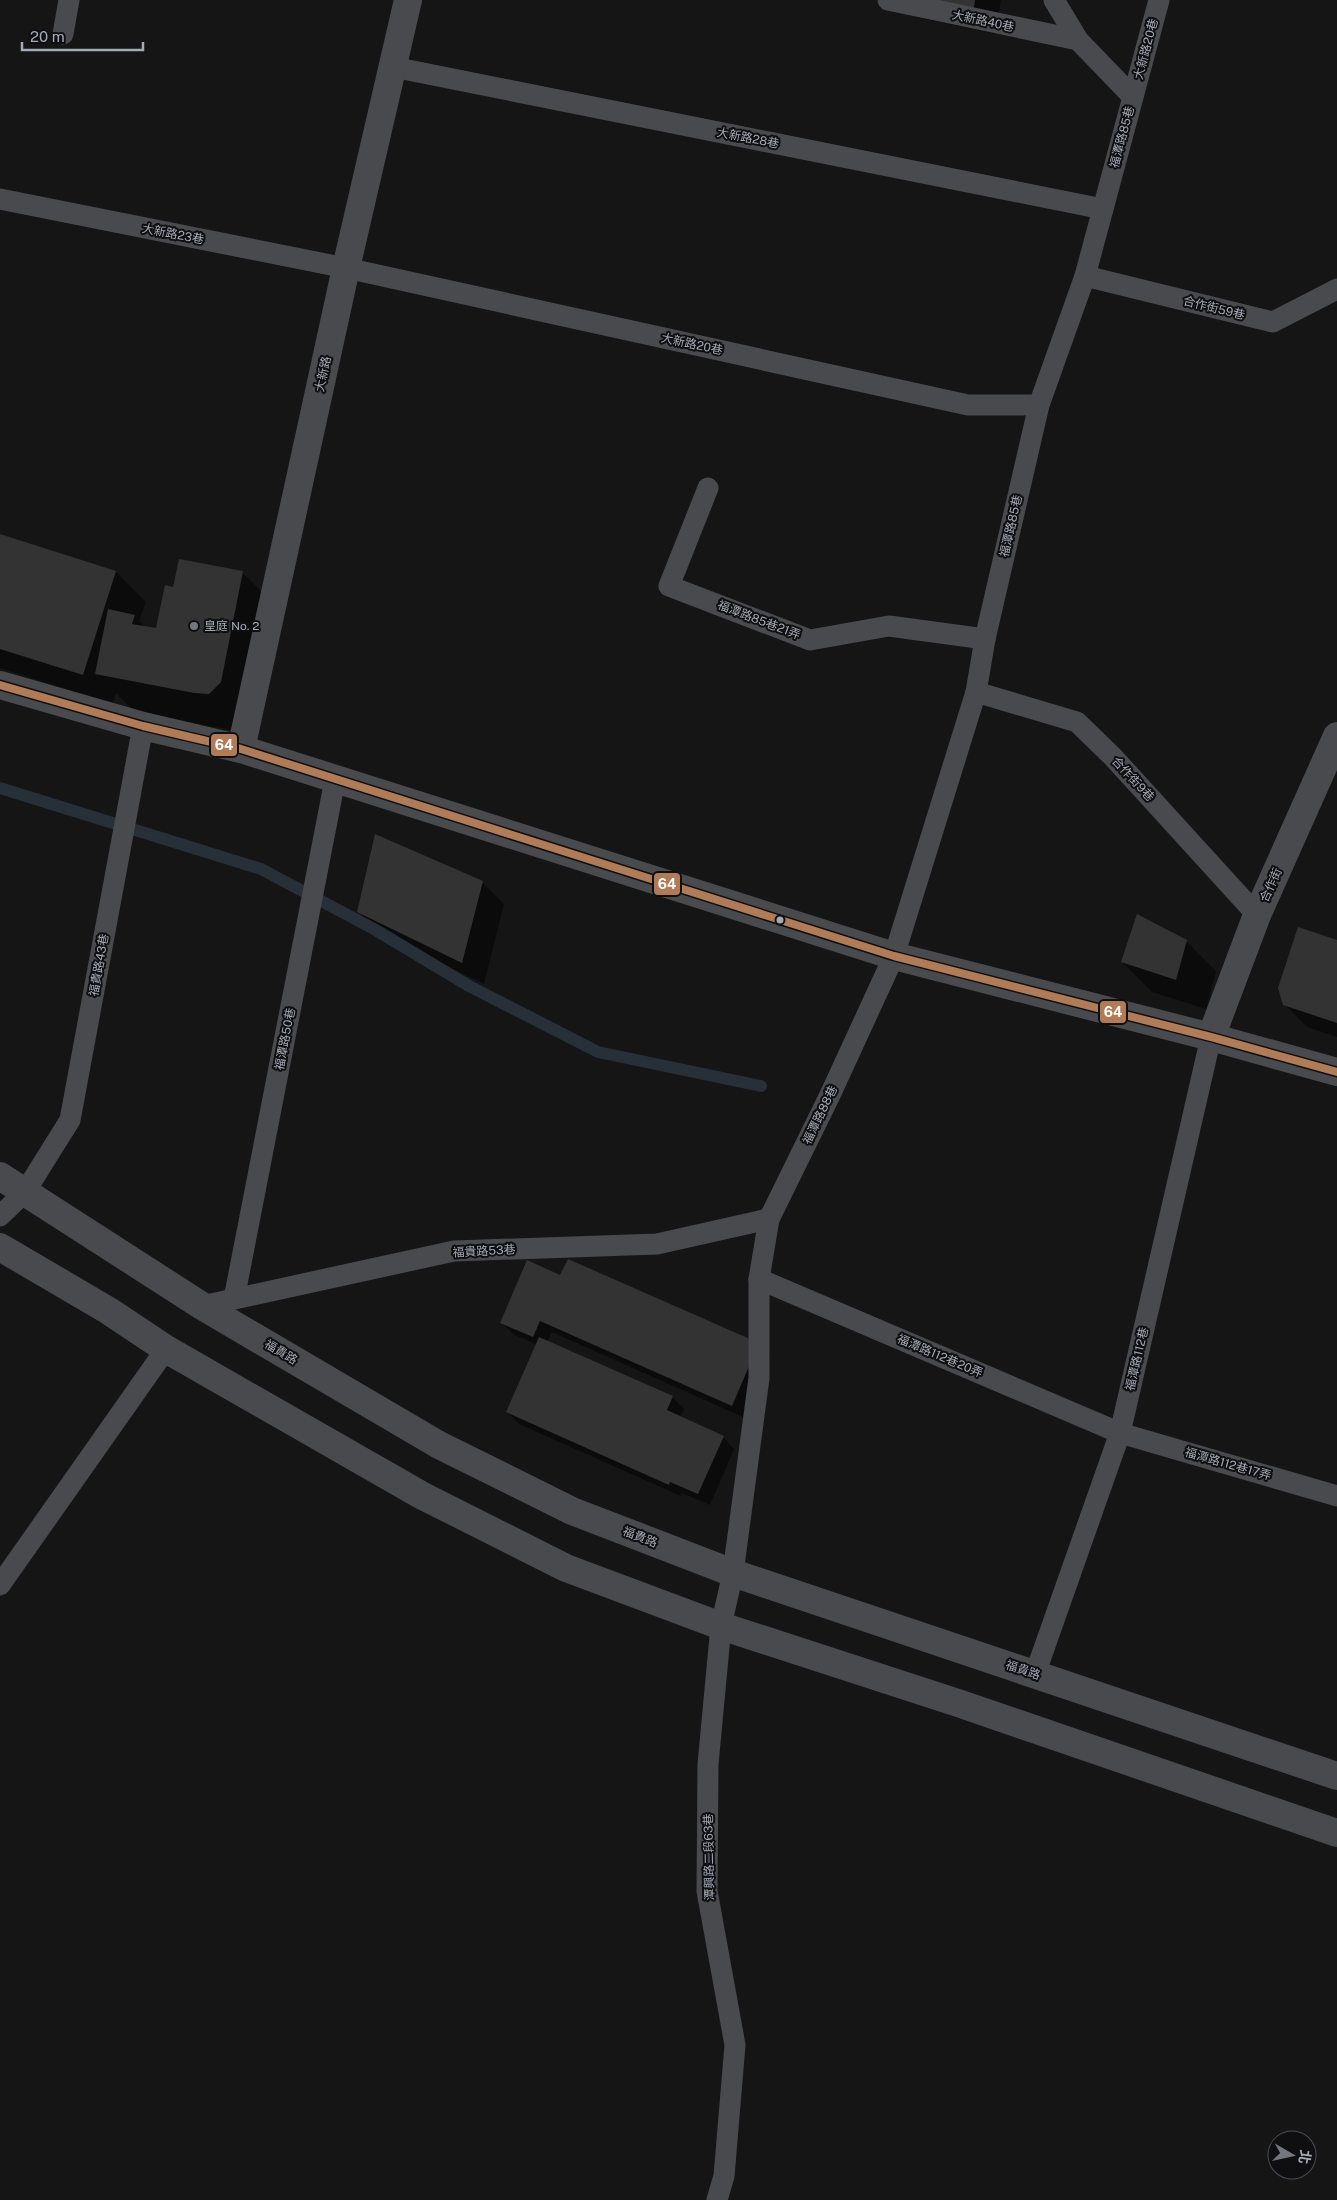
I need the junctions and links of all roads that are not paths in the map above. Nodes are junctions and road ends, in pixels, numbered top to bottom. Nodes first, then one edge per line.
1 (69, 0) edge
2 (408, 0) edge
3 (888, 0) edge
4 (1054, 0) edge
5 (1159, 0) edge
6 (63, 34) dead end
7 (1078, 40) junction
8 (393, 67) junction
9 (1133, 97) junction
10 (0, 199) edge
11 (1103, 209) junction
12 (346, 268) junction
13 (1085, 276) junction
14 (1337, 289) edge
15 (1039, 405) junction
16 (708, 488) dead end
17 (985, 639) junction
18 (0, 685) edge
19 (976, 692) junction
20 (143, 726) junction
21 (1337, 736) edge
22 (241, 749) junction
23 (336, 780) junction
24 (1258, 915) junction
25 (894, 956) junction
26 (1211, 1037) junction
27 (1337, 1072) edge
28 (0, 1176) edge
29 (26, 1192) junction
30 (0, 1216) edge
31 (769, 1219) junction
32 (0, 1247) edge
33 (759, 1279) junction
34 (234, 1299) junction
35 (202, 1306) junction
36 (166, 1349) junction
37 (1120, 1433) junction
38 (1337, 1496) edge
39 (732, 1573) junction
40 (0, 1585) edge
41 (721, 1626) junction
42 (1035, 1674) junction
43 (1337, 1776) edge
44 (1337, 1833) edge
45 (718, 2200) edge

1 - 6 lane
2 - 8 street, 大新路
3 - 7 lane, 大新路40巷
4 - 7 lane
5 - 9 lane, 大新路20巷
7 - 9 lane
8 - 11 lane, 大新路28巷
8 - 12 street, 大新路
9 - 11 lane, 福潭路85巷
10 - 12 lane, 大新路23巷
11 - 13 lane, 福潭路85巷
12 - 15 lane, 大新路20巷
12 - 22 street, 大新路
13 - 14 lane, 合作街59巷
13 - 15 lane, 福潭路85巷
15 - 17 lane, 福潭路85巷
16 - 17 lane, 福潭路85巷21弄
17 - 19 lane, 福潭路85巷
18 - 20 street
19 - 24 lane, 合作街9巷
19 - 25 lane, 福潭路85巷
20 - 22 street
20 - 29 lane, 福貴路43巷
21 - 24 street, 合作街
22 - 23 street
23 - 25 street
23 - 34 lane, 福潭路50巷
24 - 26 street, 合作街
25 - 26 street
25 - 31 lane, 福潭路88巷
26 - 27 street
26 - 37 lane, 福潭路112巷
28 - 29 street, 福貴路
29 - 30 lane, 福貴路43巷
29 - 35 street, 福貴路
31 - 33 lane, 福潭路88巷
31 - 34 lane, 福貴路53巷
32 - 36 street
33 - 37 lane, 福潭路112巷20弄
33 - 39 lane, 福潭路88巷
34 - 35 lane, 福貴路53巷
35 - 39 street, 福貴路
36 - 40 lane
36 - 41 street
37 - 38 lane, 福潭路112巷17弄
37 - 42 lane, 福潭路112巷
39 - 41 lane, 潭興路二段63巷
39 - 42 street, 福貴路
41 - 44 street
41 - 45 lane, 潭興路二段63巷
42 - 43 street, 福貴路

